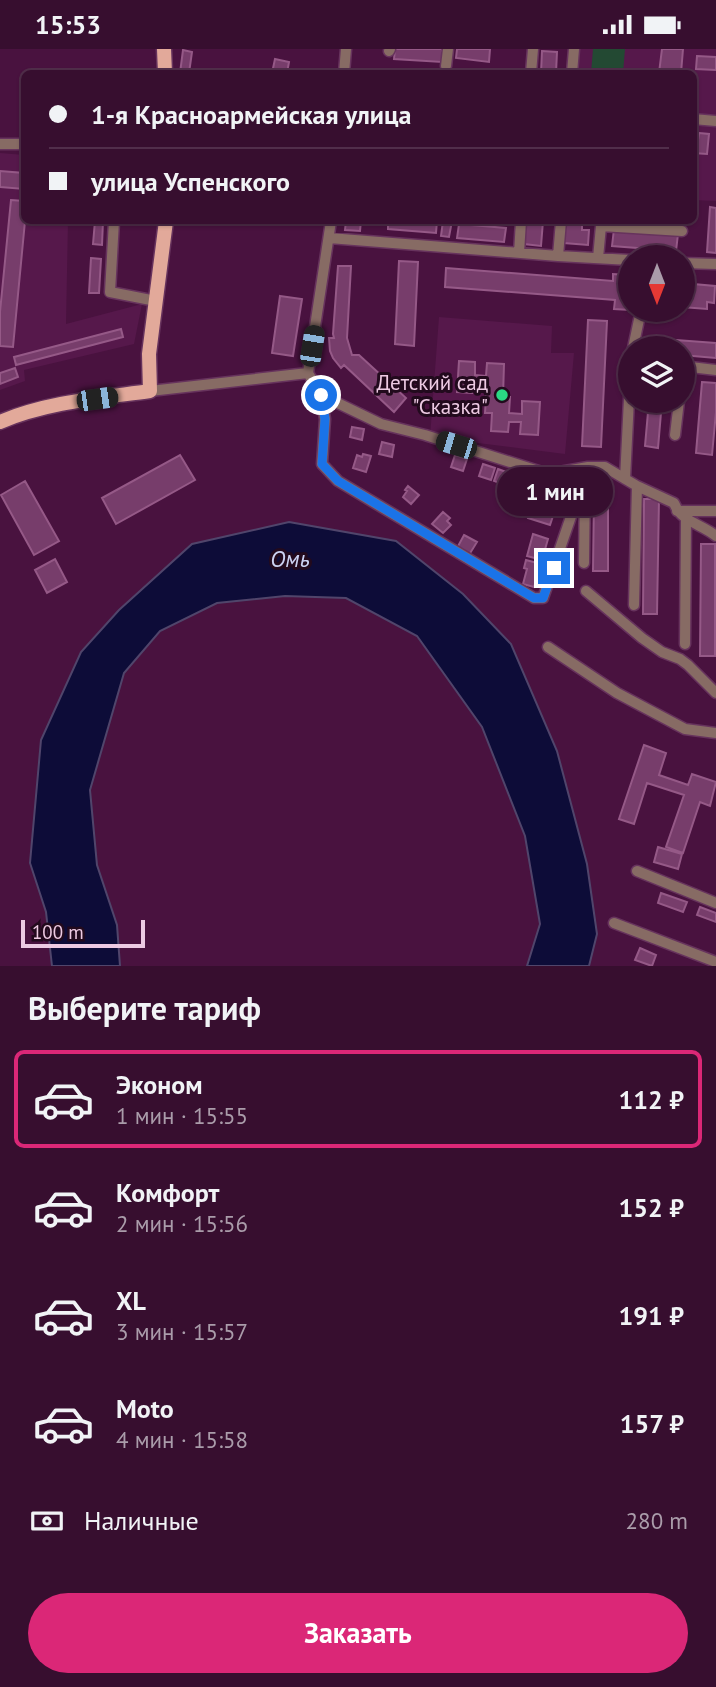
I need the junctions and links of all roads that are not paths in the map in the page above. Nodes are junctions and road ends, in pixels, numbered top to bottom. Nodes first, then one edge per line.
1 (164, 49) edge
2 (346, 49) edge
3 (448, 49) edge
4 (533, 49) edge
5 (574, 49) edge
6 (446, 66) dead end
7 (165, 70) edge
8 (344, 70) edge
9 (531, 70) edge
10 (572, 70) edge
11 (697, 119) edge
12 (716, 121) edge
13 (0, 144) edge
14 (21, 144) edge
15 (114, 224) edge
16 (166, 224) edge
17 (331, 224) edge
18 (521, 224) edge
19 (561, 224) edge
20 (682, 231) dead end
21 (329, 238) junction
22 (519, 253) junction
23 (558, 256) junction
24 (598, 258) junction
25 (618, 259) edge
26 (695, 263) edge
27 (716, 264) edge
28 (156, 301) junction
29 (695, 368) edge
30 (716, 370) edge
31 (308, 373) junction
32 (150, 391) junction
33 (321, 395) junction
34 (628, 413) edge
35 (678, 413) edge
36 (0, 422) edge
37 (676, 435) dead end
38 (587, 470) junction
39 (625, 479) junction
40 (637, 486) junction
41 (679, 511) junction
42 (716, 511) edge
43 (716, 536) edge
44 (583, 563) dead end
45 (586, 591) dead end
46 (634, 605) dead end
47 (685, 644) dead end
48 (548, 647) dead end
49 (716, 693) edge
50 (716, 733) edge
51 (637, 871) dead end
52 (716, 903) edge
53 (614, 923) dead end
54 (716, 962) edge

1 - 7 main road
2 - 8 street
3 - 6 street
4 - 9 street
5 - 10 street
11 - 12 street
13 - 14 street
15 - 28 street
16 - 28 main road
17 - 21 street
18 - 22 street
19 - 23 street
20 - 24 street
21 - 22 street
21 - 31 street
22 - 23 street
23 - 24 street
24 - 25 street
26 - 27 street
28 - 32 main road
29 - 30 street
31 - 32 street
31 - 33 street
32 - 36 main road
33 - 38 street
33 - 38 street
34 - 39 street
35 - 37 street
38 - 39 street
38 - 44 street
39 - 40 street
40 - 41 street
40 - 46 street
41 - 42 street
41 - 43 street
41 - 47 street
45 - 49 street
48 - 50 street
51 - 52 street
53 - 54 street

